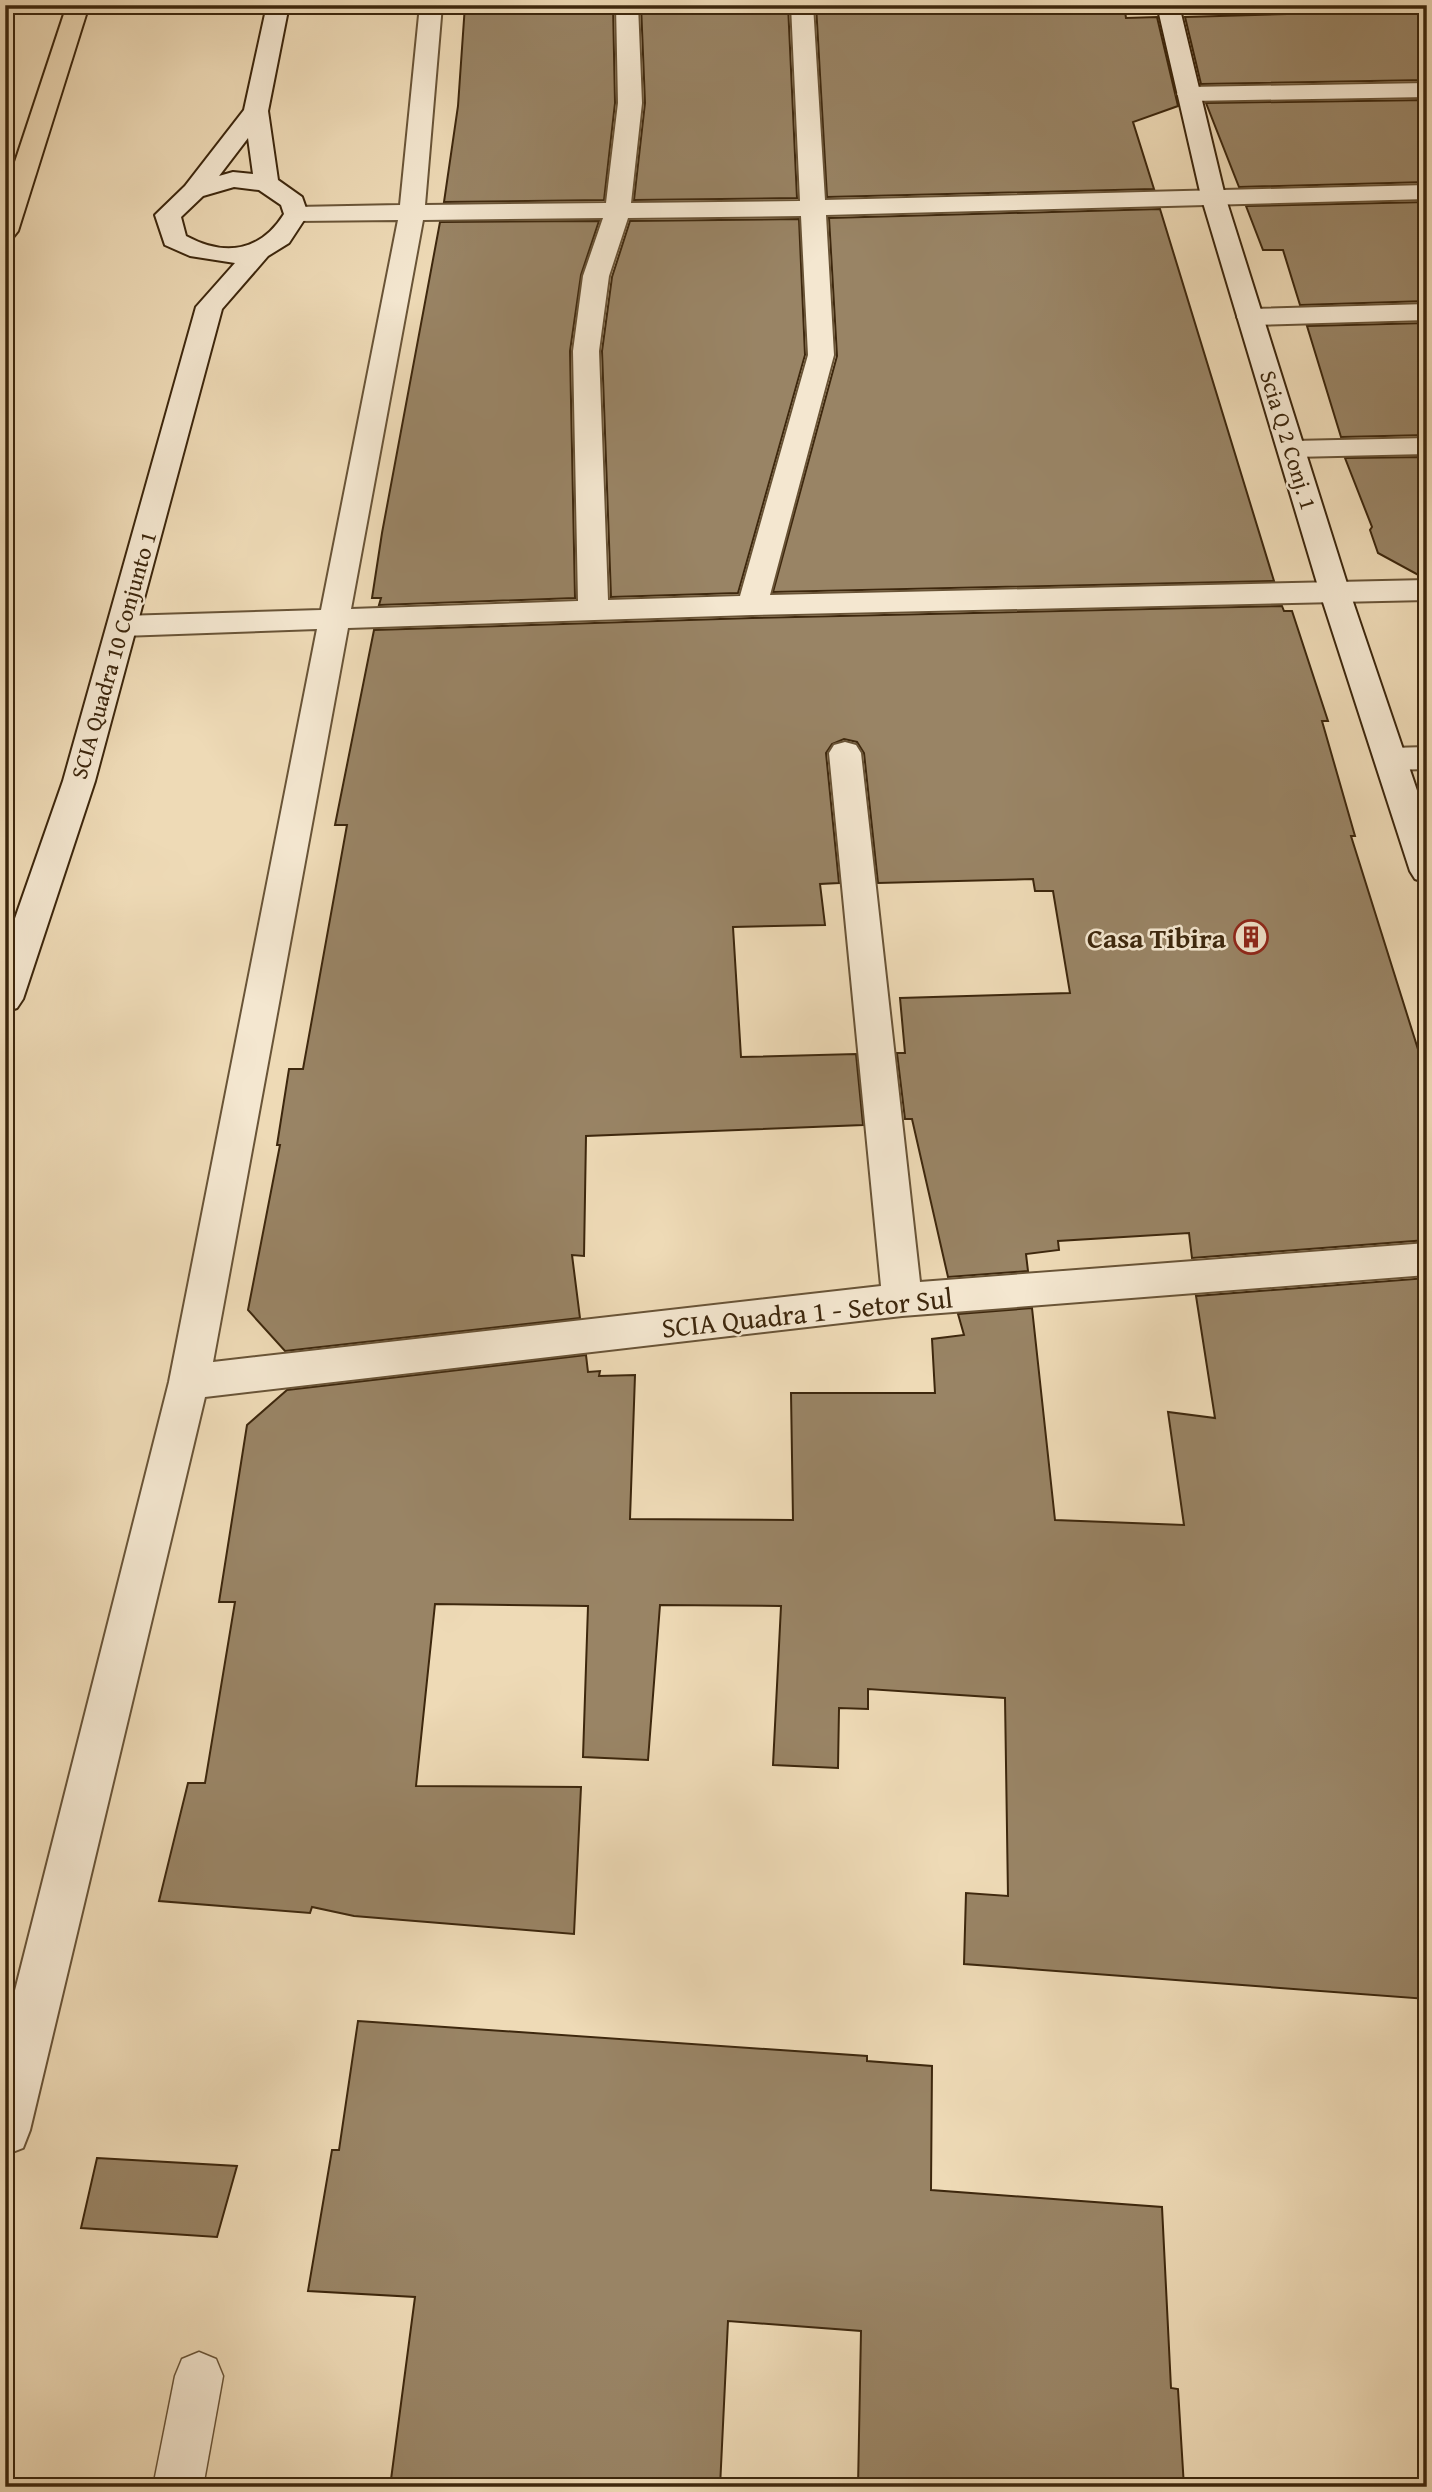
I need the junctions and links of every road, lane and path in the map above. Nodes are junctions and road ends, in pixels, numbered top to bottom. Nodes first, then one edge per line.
1 (78, 5) edge
2 (278, 5) edge
3 (432, 5) edge
4 (627, 5) edge
5 (802, 5) edge
6 (1168, 5) edge
7 (1427, 90) edge
8 (1189, 94) junction
9 (256, 111) junction
10 (266, 183) junction
11 (194, 191) junction
12 (1427, 192) edge
13 (1213, 196) junction
14 (812, 208) junction
15 (618, 211) junction
16 (412, 212) junction
17 (296, 214) junction
18 (5, 231) edge
19 (261, 249) junction
20 (199, 279) junction
21 (1427, 312) edge
22 (1250, 317) junction
23 (1427, 446) edge
24 (1293, 449) junction
25 (1427, 590) edge
26 (1335, 593) junction
27 (752, 605) junction
28 (593, 611) junction
29 (333, 620) junction
30 (122, 626) junction
31 (845, 753) dead end
32 (1427, 758) edge
33 (1391, 759) junction
34 (1427, 871) edge
35 (5, 999) edge
36 (1427, 1259) edge
37 (902, 1300) junction
38 (189, 1382) junction
39 (5, 2130) edge
40 (199, 2376) dead end
41 (178, 2487) edge

1 - 18 highway
2 - 9 street
3 - 16 street
4 - 15 street
5 - 14 street
6 - 8 street, Scia Q 2 Conj. 1
7 - 8 street
8 - 13 street, Scia Q 2 Conj. 1
9 - 10 street
9 - 11 street
10 - 11 street
10 - 17 street
11 - 20 street
12 - 13 street
13 - 14 street
13 - 22 street, Scia Q 2 Conj. 1
14 - 15 street
14 - 27 street
15 - 16 street
15 - 28 street
16 - 17 street
16 - 29 street
17 - 19 street, SCIA Quadra 10 Conjunto 1
19 - 20 street, SCIA Quadra 10 Conjunto 1
19 - 20 street
20 - 30 street, SCIA Quadra 10 Conjunto 1
21 - 22 street
22 - 24 street, Scia Q 2 Conj. 1
23 - 24 street
24 - 26 street, Scia Q 2 Conj. 1
25 - 26 street
26 - 27 street
26 - 33 street, Scia Q 2 Conj. 1
27 - 28 street
28 - 29 street
29 - 30 street
29 - 38 street
30 - 35 street, SCIA Quadra 10 Conjunto 1
31 - 37 street
32 - 33 street
33 - 34 street, Scia Q 2 Conj. 1
36 - 37 street, SCIA Quadra 1 - Setor Sul
37 - 38 street, SCIA Quadra 1 - Setor Sul
38 - 39 street
40 - 41 lane

